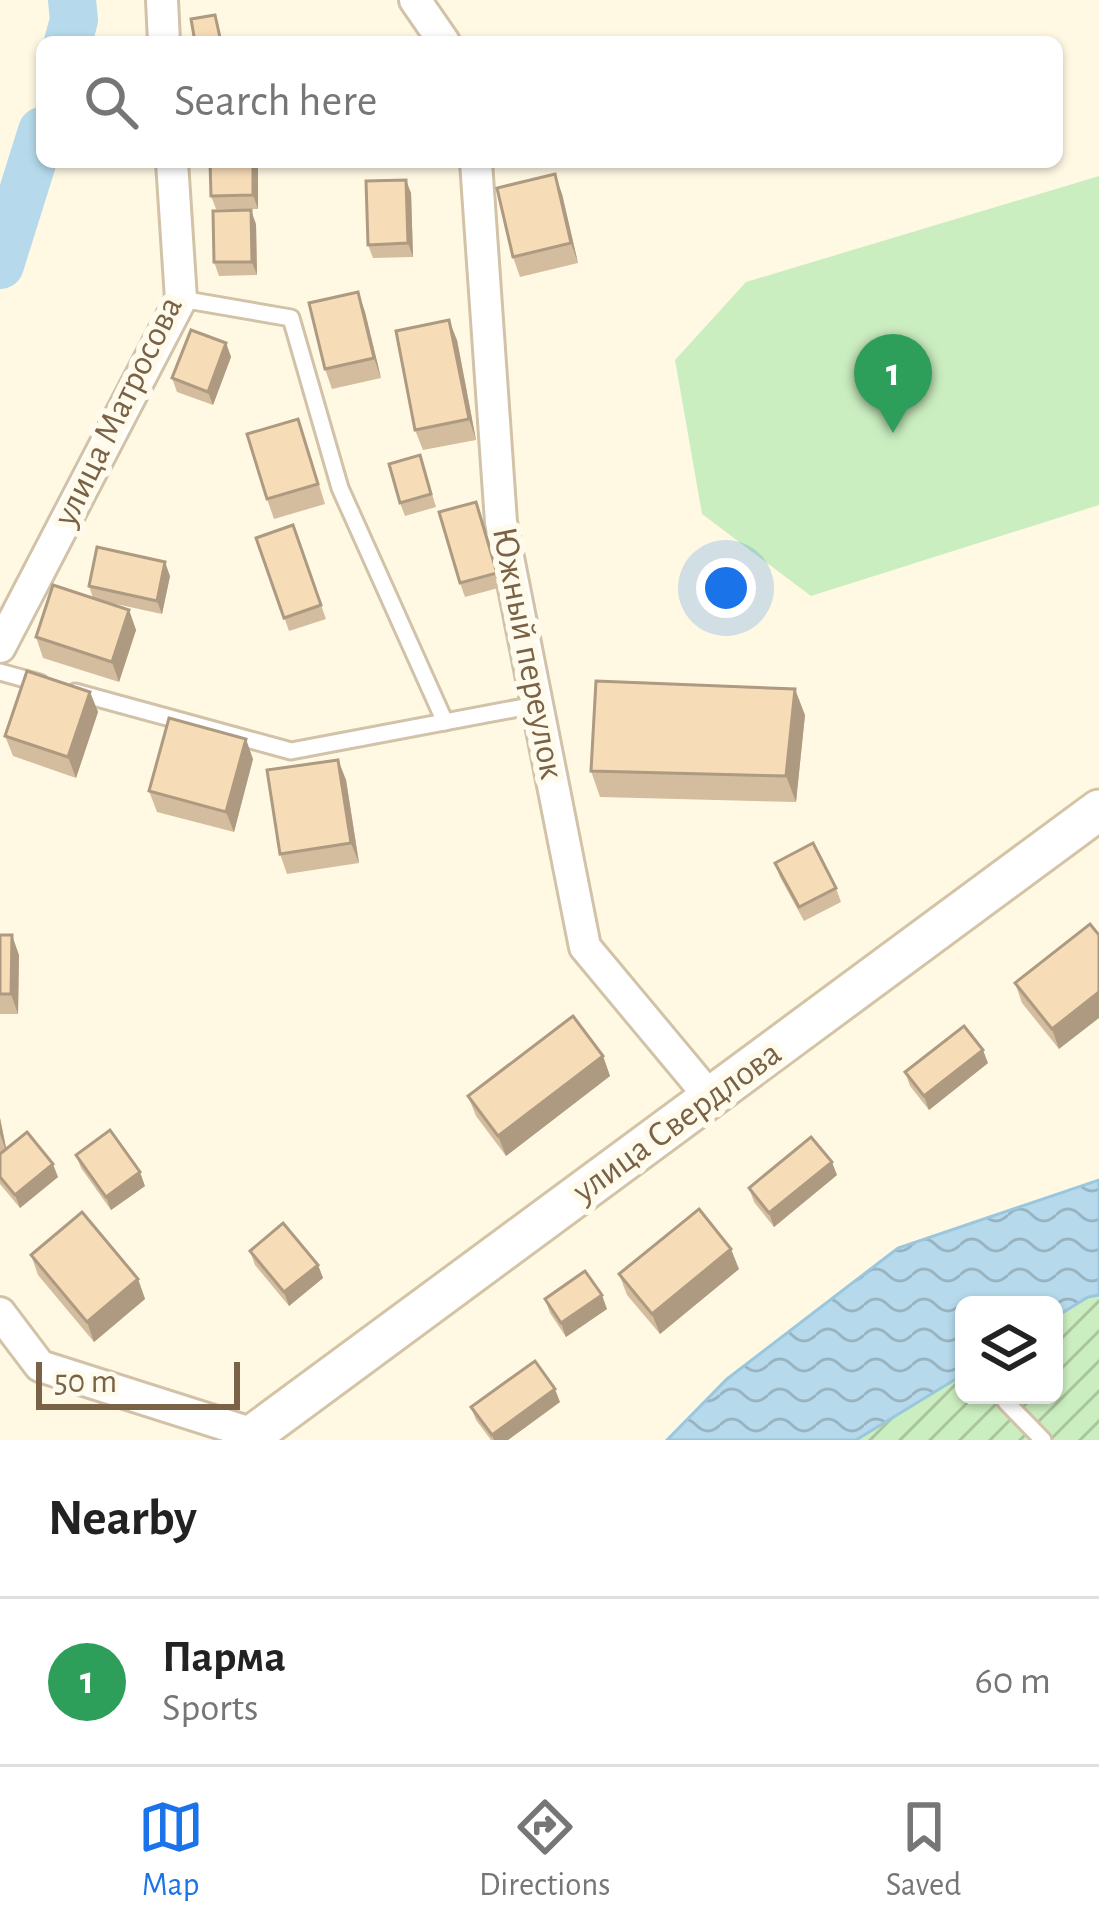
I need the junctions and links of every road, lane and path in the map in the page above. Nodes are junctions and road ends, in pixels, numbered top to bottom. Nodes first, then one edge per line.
1 (162, 0) edge
2 (415, 0) edge
3 (164, 36) edge
4 (440, 36) edge
5 (172, 168) edge
6 (476, 168) edge
7 (181, 299) junction
8 (0, 647) edge
9 (0, 672) edge
10 (540, 704) junction
11 (445, 722) junction
12 (1099, 810) edge
13 (710, 1097) junction
14 (0, 1313) edge
15 (1008, 1404) edge
16 (259, 1435) edge
17 (1043, 1440) edge

1 - 3 street
2 - 4 street
5 - 7 street, улица Матросова
6 - 10 street, Южный переулок
7 - 8 street, улица Матросова
7 - 11 lane
9 - 11 lane
10 - 11 lane
10 - 13 street, Южный переулок
12 - 13 main road, улица Свердлова
13 - 16 main road, улица Свердлова
14 - 16 street
15 - 17 lane

